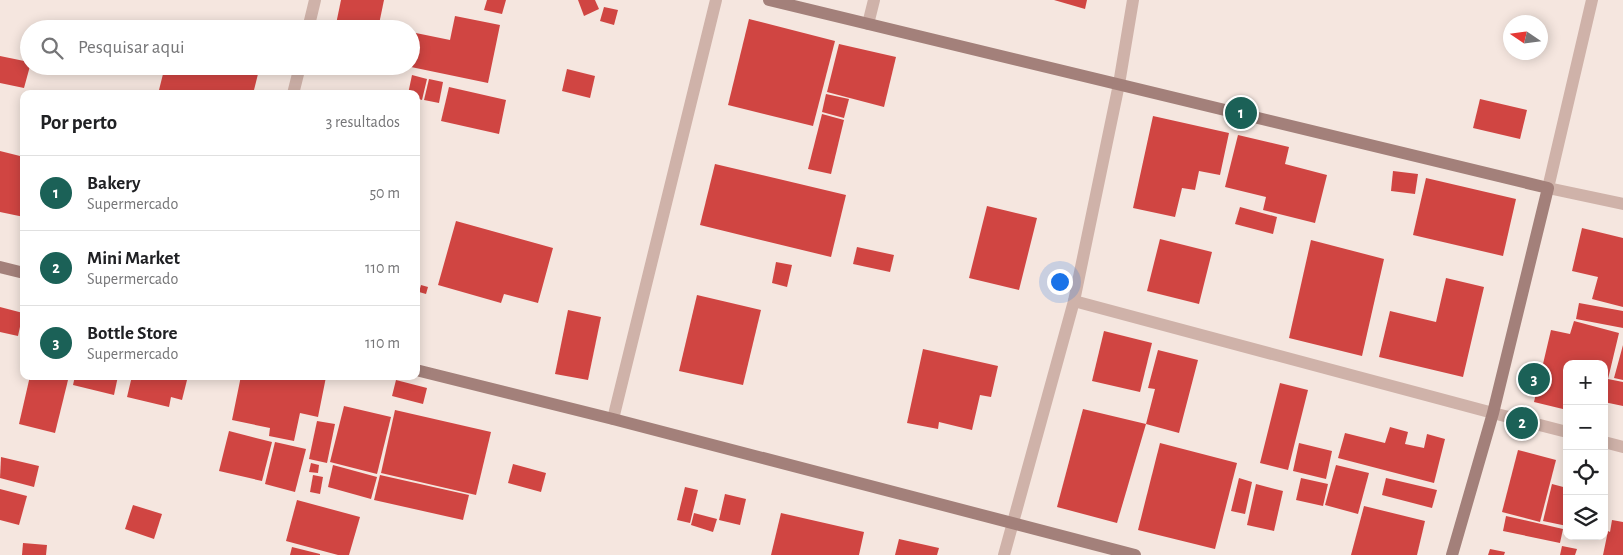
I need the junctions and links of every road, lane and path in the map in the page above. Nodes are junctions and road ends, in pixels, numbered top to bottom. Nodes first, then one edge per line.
1 (314, 0) edge
2 (716, 0) edge
3 (769, 0) edge
4 (874, 0) edge
5 (1133, 0) edge
6 (1592, 0) edge
7 (310, 20) edge
8 (868, 24) junction
9 (298, 75) edge
10 (1119, 84) junction
11 (295, 90) edge
12 (1548, 188) junction
13 (1623, 204) edge
14 (0, 267) edge
15 (20, 272) edge
16 (1074, 301) junction
17 (420, 371) edge
18 (1493, 412) junction
19 (613, 419) junction
20 (1563, 431) edge
21 (1608, 443) edge
22 (1623, 447) edge
23 (1012, 524) junction
24 (1004, 555) edge
25 (1135, 555) edge
26 (1452, 555) edge

1 - 7 street
2 - 19 street
3 - 8 main road
4 - 8 street
5 - 10 street
6 - 12 street
8 - 10 main road
9 - 11 street
10 - 12 main road
10 - 16 street
12 - 13 street
12 - 18 main road
14 - 15 main road
16 - 18 street
16 - 23 street
17 - 19 main road
18 - 20 street
18 - 26 main road
19 - 23 main road
21 - 22 street
23 - 24 street
23 - 25 main road

